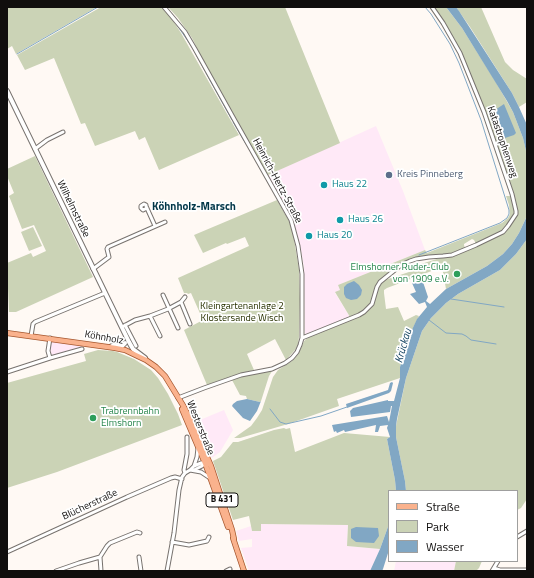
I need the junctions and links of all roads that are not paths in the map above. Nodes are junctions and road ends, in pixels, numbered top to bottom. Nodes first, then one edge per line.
1 (164, 7) edge
2 (432, 7) edge
3 (7, 91) edge
4 (63, 132) dead end
5 (35, 150) junction
6 (147, 208) dead end
7 (165, 222) dead end
8 (155, 226) junction
9 (93, 269) junction
10 (104, 293) junction
11 (163, 295) dead end
12 (185, 298) dead end
13 (181, 302) junction
14 (168, 309) junction
15 (150, 316) junction
16 (190, 324) dead end
17 (123, 326) junction
18 (178, 328) dead end
19 (7, 333) edge
20 (31, 336) junction
21 (160, 336) dead end
22 (50, 338) junction
23 (302, 338) junction
24 (127, 342) junction
25 (108, 346) junction
26 (136, 346) dead end
27 (82, 349) dead end
28 (125, 350) junction
29 (50, 358) junction
30 (146, 360) junction
31 (7, 372) edge
32 (178, 398) junction
33 (187, 437) dead end
34 (198, 447) junction
35 (207, 462) junction
36 (192, 469) junction
37 (185, 473) junction
38 (182, 479) junction
39 (210, 479) junction
40 (527, 531) edge
41 (140, 533) dead end
42 (518, 536) edge
43 (209, 537) dead end
44 (234, 540) junction
45 (172, 542) junction
46 (7, 552) edge
47 (100, 557) junction
48 (139, 557) dead end
49 (230, 569) dead end
50 (493, 569) edge
51 (527, 570) edge
52 (56, 571) edge
53 (101, 571) edge
54 (141, 571) edge
55 (167, 571) edge
56 (226, 571) edge
57 (244, 571) edge

1 - 23 street, Heinrich-Hertz-Straße
2 - 23 street, Katastrophenweg
3 - 5 main road, Wilhelmstraße
4 - 5 street
5 - 9 main road, Wilhelmstraße
6 - 8 street
7 - 8 street
8 - 9 street
9 - 10 main road, Wilhelmstraße
10 - 17 main road, Wilhelmstraße
10 - 20 street
11 - 14 street
12 - 13 street
13 - 14 street
13 - 16 street
14 - 15 street
14 - 18 street
15 - 17 street
15 - 21 street
17 - 24 main road, Wilhelmstraße
17 - 26 street
19 - 20 main road, Köhnholz / B 431
20 - 22 main road, Köhnholz / B 431
22 - 25 main road, Köhnholz / B 431
22 - 29 street
23 - 32 street, Heinrich-Hertz-Straße
24 - 25 main road
24 - 28 main road, Wilhelmstraße
24 - 30 main road
25 - 28 main road, Köhnholz / B 431
27 - 29 street
28 - 30 main road, Köhnholz / B 431
29 - 31 street
30 - 32 main road, Köhnholz / B 431
32 - 34 main road, Westerstraße / B 431
32 - 35 main road, Westerstraße / B 431
33 - 37 street
34 - 35 main road, Westerstraße / B 431
34 - 36 street
35 - 36 street
35 - 39 main road, Westerstraße / B 431
35 - 44 main road, Westerstraße / B 431
36 - 37 street
36 - 39 street
37 - 38 street
38 - 45 street
38 - 46 street, Blücherstraße
39 - 44 main road, Westerstraße / B 431
40 - 42 street
41 - 47 street
43 - 45 street
44 - 57 main road, Westerstraße / B 431
45 - 55 street
47 - 52 street
47 - 53 street
48 - 54 street
49 - 56 street
50 - 51 street

